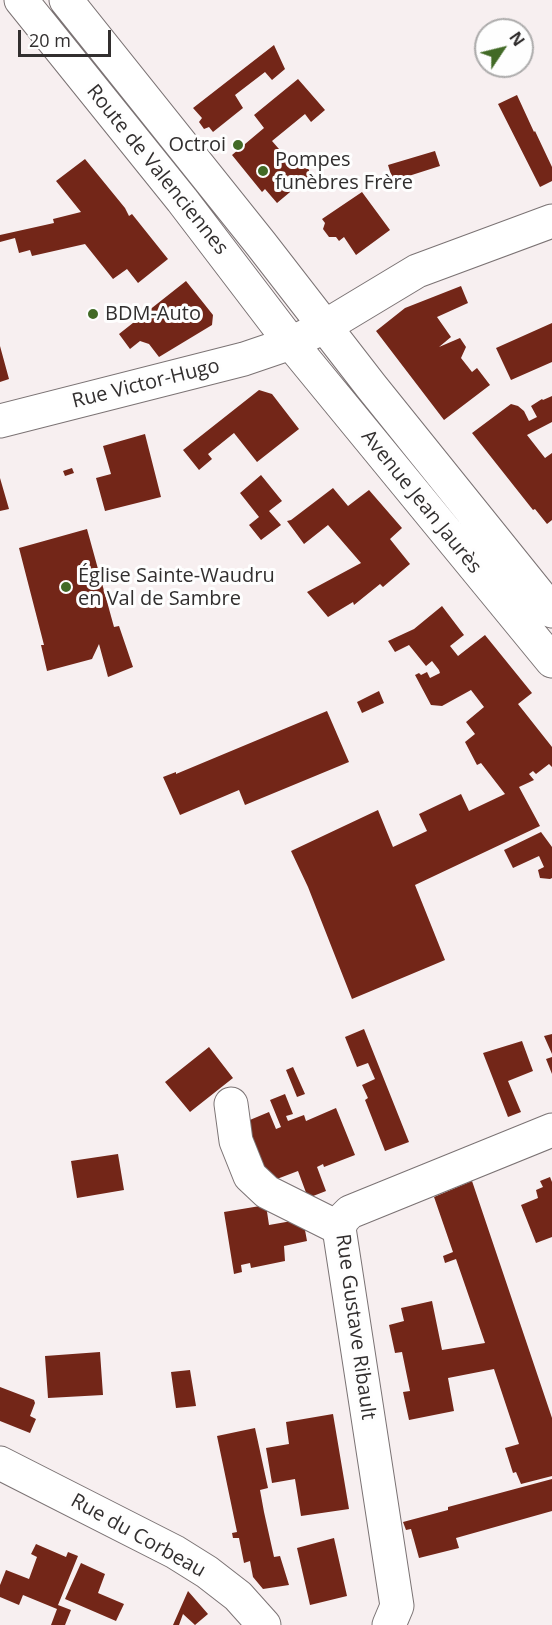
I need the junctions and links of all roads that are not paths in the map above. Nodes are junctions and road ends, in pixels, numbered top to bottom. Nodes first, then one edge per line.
1 (21, 0) edge
2 (66, 0) edge
3 (552, 221) edge
4 (324, 327) junction
5 (291, 343) junction
6 (0, 421) edge
7 (418, 445) junction
8 (392, 466) junction
9 (552, 611) edge
10 (552, 661) edge
11 (231, 1104) dead end
12 (552, 1130) edge
13 (339, 1228) junction
14 (0, 1463) edge
15 (264, 1625) edge
16 (389, 1625) edge

1 - 5 main road, Route de Valenciennes
2 - 4 main road, Route de Valenciennes
3 - 4 main road, Rue Victor-Hugo
4 - 5 main road, Rue Victor-Hugo
4 - 7 main road, Avenue Jean Jaurès
5 - 6 main road, Rue Victor-Hugo
5 - 8 main road, Avenue Jean Jaurès
7 - 8 main road
7 - 9 main road, Avenue Jean Jaurès
8 - 10 main road, Avenue Jean Jaurès
11 - 13 main road
12 - 13 main road, Rue Gustave Ribault
13 - 16 main road, Rue Gustave Ribault
14 - 15 main road, Rue du Corbeau

